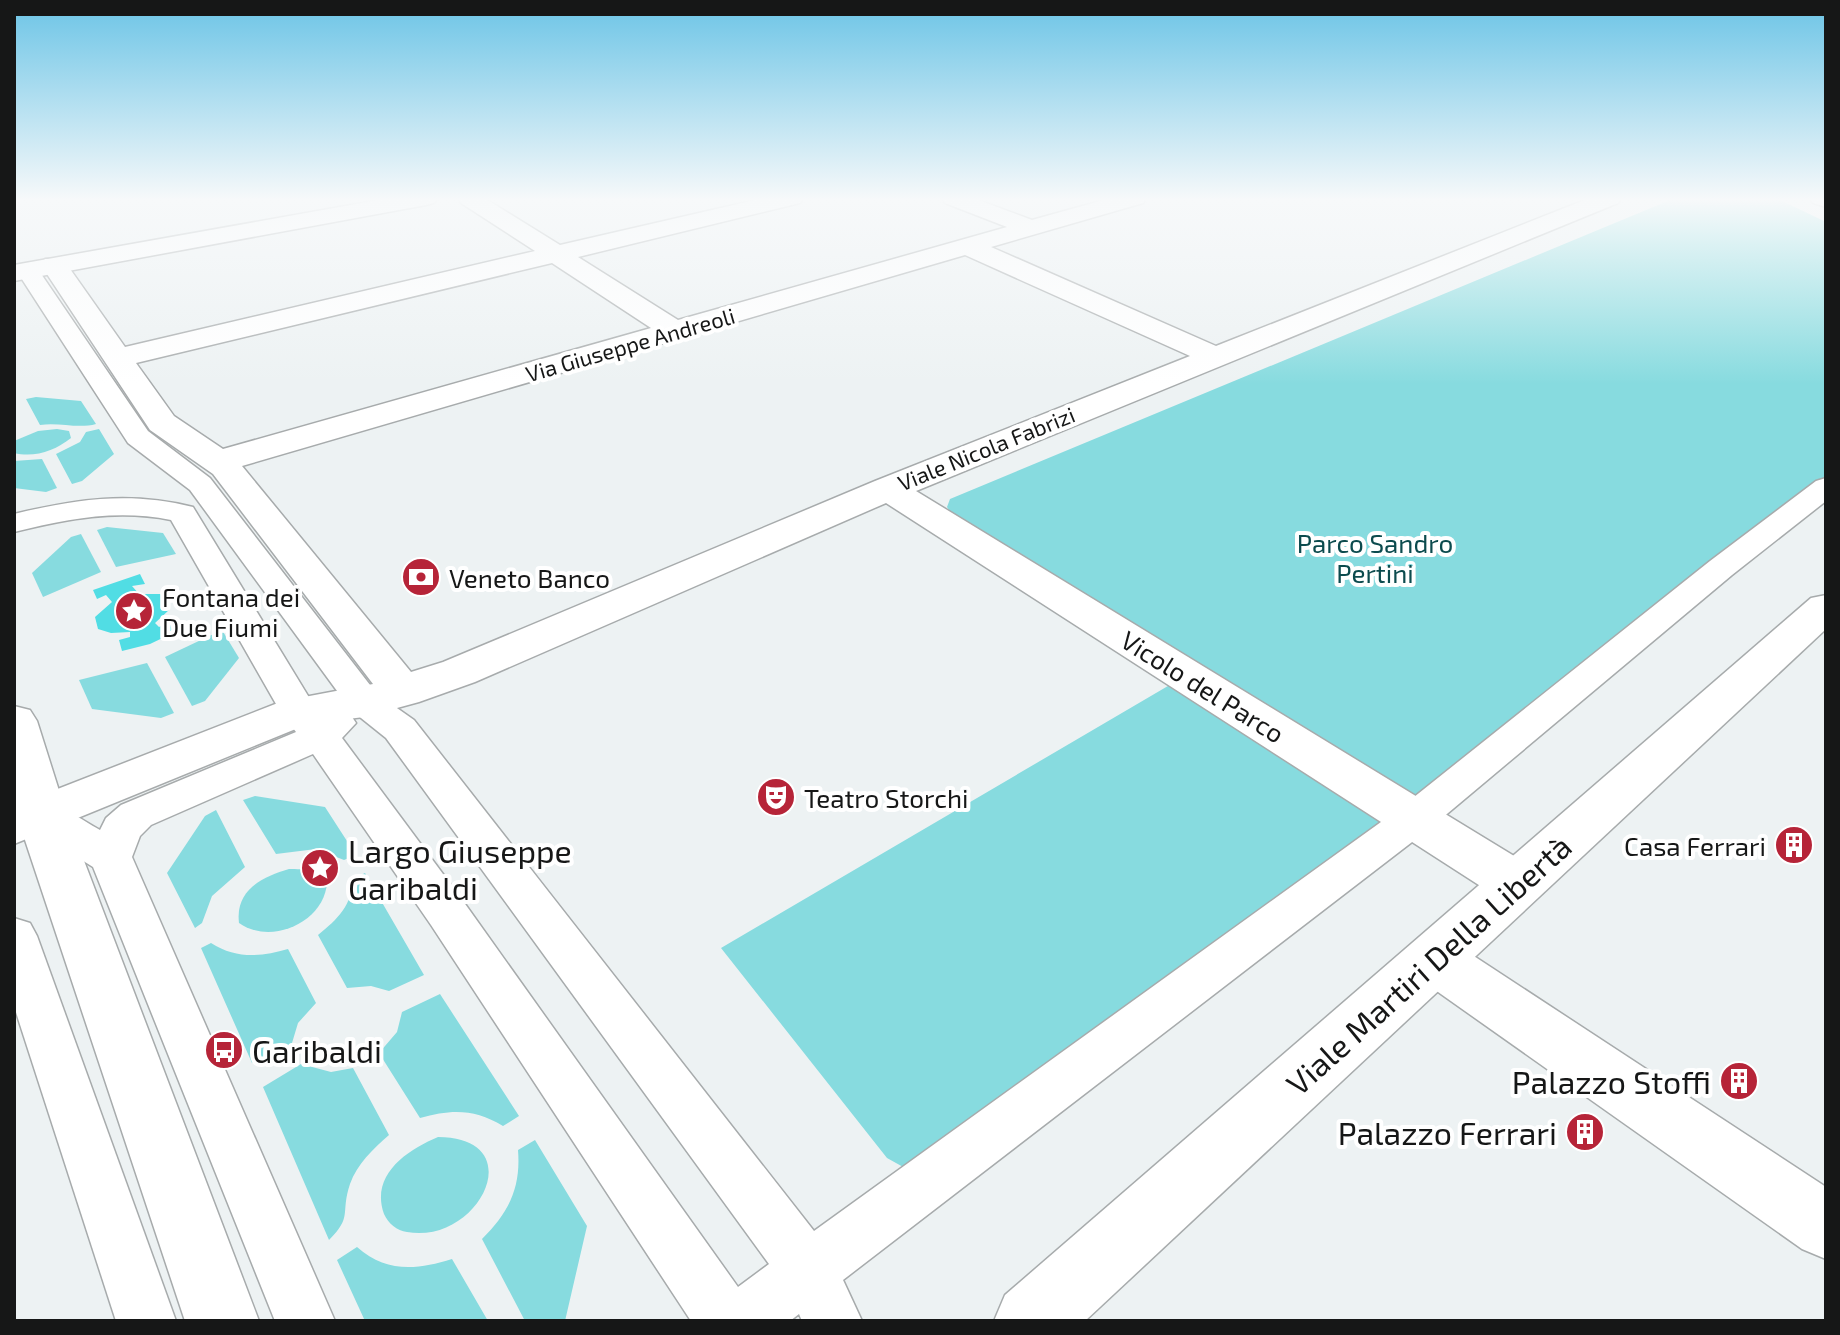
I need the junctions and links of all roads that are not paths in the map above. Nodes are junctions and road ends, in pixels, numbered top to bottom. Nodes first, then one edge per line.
1 (141, 260) edge
2 (530, 260) edge
3 (567, 260) edge
4 (918, 260) edge
5 (999, 260) edge
6 (1454, 260) edge
7 (35, 277) edge
8 (675, 331) junction
9 (1214, 356) junction
10 (119, 358) junction
11 (217, 462) junction
12 (1826, 487) edge
13 (888, 489) junction
14 (14, 523) edge
15 (1826, 607) edge
16 (383, 697) junction
17 (14, 721) edge
18 (310, 723) junction
19 (1414, 819) junction
20 (28, 821) edge
21 (111, 857) junction
22 (1518, 884) junction
23 (14, 936) edge
24 (1434, 959) junction
25 (1826, 1226) edge
26 (809, 1271) junction
27 (146, 1321) edge
28 (222, 1321) edge
29 (305, 1321) edge
30 (726, 1321) edge
31 (741, 1321) edge
32 (832, 1321) edge
33 (1031, 1321) edge

1 - 7 street
2 - 10 street
3 - 8 street
4 - 8 street, Via Giuseppe Andreoli
5 - 9 street
6 - 9 street, Viale Nicola Fabrizi
7 - 10 street
7 - 16 lane
8 - 11 street, Via Giuseppe Andreoli
9 - 13 street, Viale Nicola Fabrizi
10 - 11 street
11 - 16 street
12 - 19 lane
13 - 16 street, Viale Nicola Fabrizi
13 - 19 street, Vicolo del Parco
14 - 18 lane
15 - 22 street, Viale Martiri Della Libertà
16 - 18 street
16 - 26 lane
17 - 20 street
18 - 20 street
18 - 21 lane
18 - 30 lane
19 - 22 street, Vicolo del Parco
19 - 26 lane
20 - 21 lane
20 - 28 street
21 - 29 lane
22 - 24 street, Viale Martiri Della Libertà
23 - 27 lane
24 - 25 street
24 - 33 street, Viale Martiri Della Libertà
26 - 31 lane
26 - 32 lane

